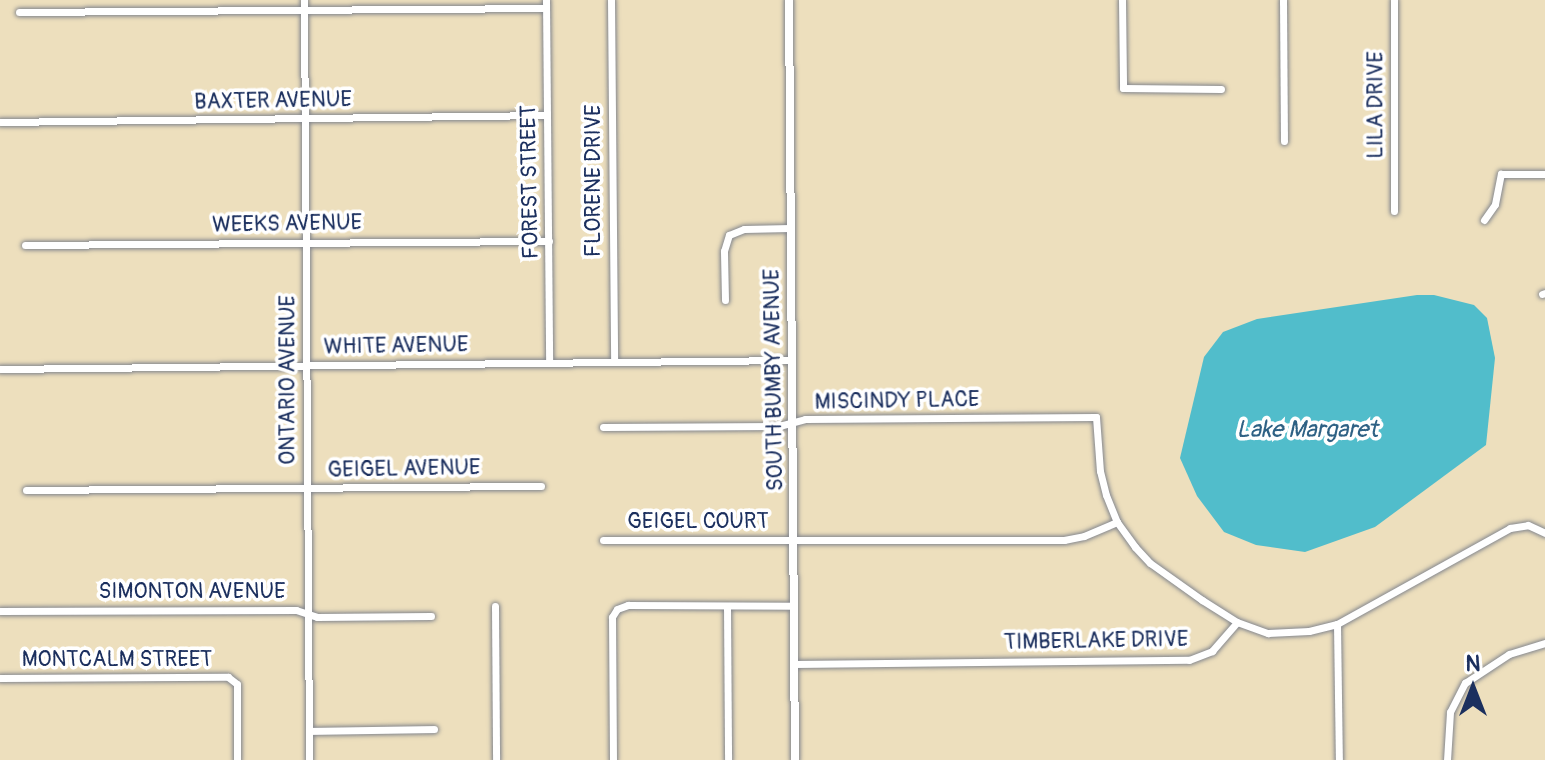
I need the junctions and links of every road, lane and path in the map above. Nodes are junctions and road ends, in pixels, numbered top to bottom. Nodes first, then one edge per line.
1 (147, 0) edge
2 (304, 0) edge
3 (611, 0) edge
4 (789, 0) edge
5 (1122, 0) edge
6 (1283, 0) edge
7 (1394, 0) edge
8 (546, 4) edge
9 (304, 10) junction
10 (147, 11) junction
11 (19, 12) dead end
12 (1221, 89) dead end
13 (547, 115) junction
14 (304, 118) junction
15 (0, 122) edge
16 (1284, 141) dead end
17 (1545, 174) edge
18 (1394, 211) dead end
19 (1484, 220) dead end
20 (790, 228) junction
21 (305, 241) junction
22 (549, 241) junction
23 (25, 245) dead end
24 (725, 300) dead end
25 (791, 360) junction
26 (614, 362) junction
27 (549, 363) junction
28 (307, 365) junction
29 (0, 369) edge
30 (793, 422) junction
31 (603, 427) dead end
32 (541, 486) dead end
33 (306, 488) junction
34 (26, 490) dead end
35 (1117, 522) junction
36 (1545, 533) edge
37 (603, 540) dead end
38 (793, 541) junction
39 (495, 606) dead end
40 (727, 606) junction
41 (794, 606) junction
42 (0, 611) edge
43 (307, 614) junction
44 (431, 616) dead end
45 (1237, 622) junction
46 (1337, 624) junction
47 (1545, 643) edge
48 (794, 664) junction
49 (0, 678) edge
50 (434, 729) dead end
51 (309, 731) junction
52 (237, 760) edge
53 (309, 760) edge
54 (496, 760) edge
55 (613, 760) edge
56 (728, 760) edge
57 (795, 760) edge
58 (1339, 760) edge
59 (1447, 760) edge

1 - 10 street
2 - 9 street, ONTARIO AVENUE
3 - 26 street, FLORENE DRIVE
4 - 20 street, SOUTH BUMBY AVENUE
5 - 12 street
6 - 16 street
7 - 18 street, LILA DRIVE
8 - 9 street
8 - 13 street, FOREST STREET
9 - 10 street
9 - 14 street, ONTARIO AVENUE
10 - 11 street
13 - 14 street, BAXTER AVENUE
13 - 22 street, FOREST STREET
14 - 15 street, BAXTER AVENUE
14 - 21 street, ONTARIO AVENUE
17 - 19 street
20 - 24 street
20 - 25 street, SOUTH BUMBY AVENUE
21 - 22 street, WEEKS AVENUE
21 - 23 street, WEEKS AVENUE
21 - 28 street, ONTARIO AVENUE
22 - 27 street, FOREST STREET
25 - 26 street, WHITE AVENUE
25 - 30 street, SOUTH BUMBY AVENUE
26 - 27 street, WHITE AVENUE
27 - 28 street, WHITE AVENUE
28 - 29 street, WHITE AVENUE
28 - 33 street, ONTARIO AVENUE
30 - 31 street, MISCINDY PLACE
30 - 35 street, MISCINDY PLACE
30 - 38 street, SOUTH BUMBY AVENUE
32 - 33 street, GEIGEL AVENUE
33 - 34 street, GEIGEL AVENUE
33 - 43 street, ONTARIO AVENUE
35 - 38 street
35 - 45 street
36 - 46 street
37 - 38 street, GEIGEL COURT
38 - 41 street, SOUTH BUMBY AVENUE
39 - 54 street
40 - 41 street
40 - 55 street
40 - 56 street
41 - 48 street, SOUTH BUMBY AVENUE
42 - 43 street, SIMONTON AVENUE
43 - 44 street, SIMONTON AVENUE
43 - 51 street, ONTARIO AVENUE
45 - 46 street
45 - 48 street, TIMBERLAKE DRIVE
46 - 58 street
47 - 59 street
48 - 57 street, SOUTH BUMBY AVENUE
49 - 52 street, MONTCALM STREET
50 - 51 street
51 - 53 street, ONTARIO AVENUE

